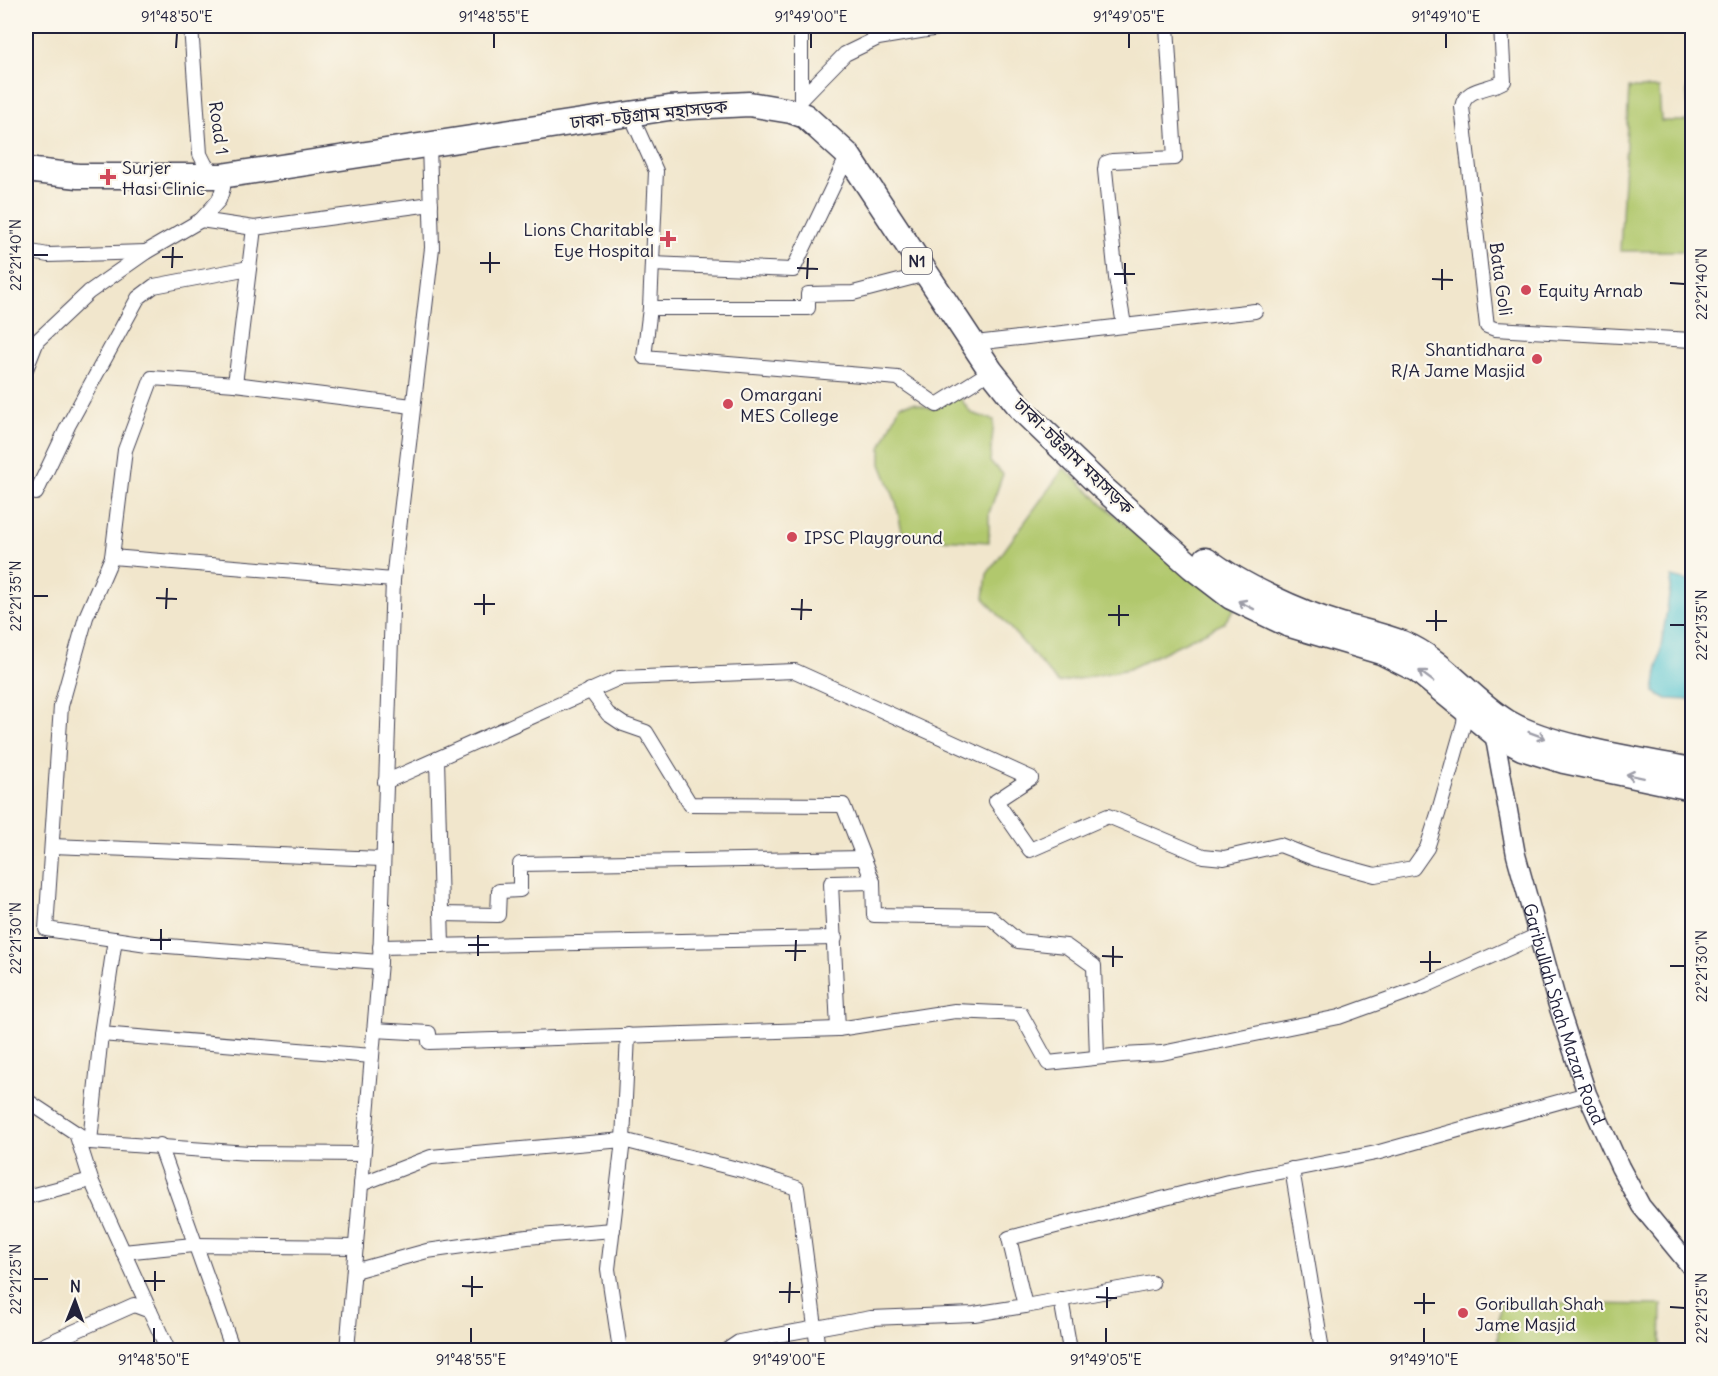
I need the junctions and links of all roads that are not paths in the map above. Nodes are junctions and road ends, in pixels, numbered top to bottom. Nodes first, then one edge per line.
1 (191, 26) edge
2 (801, 26) edge
3 (950, 26) edge
4 (1167, 26) edge
5 (1501, 26) edge
6 (801, 99) junction
7 (630, 113) junction
8 (429, 143) junction
9 (848, 155) junction
10 (26, 160) edge
11 (26, 170) edge
12 (214, 171) junction
13 (431, 204) junction
14 (201, 220) junction
15 (254, 228) junction
16 (26, 251) edge
17 (146, 252) junction
18 (652, 264) junction
19 (249, 267) junction
20 (926, 274) junction
21 (650, 308) junction
22 (1255, 311) dead end
23 (1124, 325) junction
24 (1692, 340) edge
25 (980, 346) junction
26 (26, 369) edge
27 (991, 371) junction
28 (235, 384) junction
29 (412, 406) junction
30 (36, 493) dead end
31 (112, 557) junction
32 (393, 580) junction
33 (590, 690) junction
34 (1465, 710) junction
35 (1494, 733) junction
36 (437, 759) junction
37 (1692, 770) edge
38 (385, 782) junction
39 (1692, 788) edge
40 (52, 846) junction
41 (863, 858) junction
42 (382, 860) junction
43 (873, 882) junction
44 (441, 914) junction
45 (1538, 935) junction
46 (835, 938) junction
47 (115, 939) junction
48 (442, 946) junction
49 (380, 947) junction
50 (380, 962) junction
51 (838, 1029) junction
52 (374, 1030) junction
53 (101, 1034) junction
54 (628, 1035) junction
55 (372, 1056) junction
56 (1097, 1058) junction
57 (1587, 1094) junction
58 (26, 1100) edge
59 (76, 1133) junction
60 (623, 1140) junction
61 (90, 1142) junction
62 (160, 1145) junction
63 (363, 1154) junction
64 (1292, 1169) junction
65 (91, 1180) junction
66 (361, 1184) junction
67 (26, 1197) edge
68 (613, 1230) junction
69 (193, 1245) junction
70 (356, 1247) junction
71 (123, 1252) junction
72 (1692, 1268) edge
73 (354, 1271) junction
74 (1152, 1283) dead end
75 (1061, 1299) junction
76 (1024, 1306) junction
77 (150, 1311) junction
78 (814, 1327) junction
79 (33, 1350) edge
80 (168, 1350) edge
81 (233, 1350) edge
82 (347, 1350) edge
83 (621, 1350) edge
84 (727, 1350) edge
85 (818, 1350) edge
86 (1070, 1350) edge
87 (1322, 1350) edge

1 - 12 street, Road 1
2 - 6 street
3 - 6 street
4 - 23 street
5 - 24 street, Bata Goli
6 - 12 highway, ঢাকা-চট্টগ্রাম মহাসড়ক / N1
6 - 25 highway, ঢাকা-চট্টগ্রাম মহাসড়ক / N1
7 - 8 highway, ঢাকা-চট্টগ্রাম মহাসড়ক / N1
7 - 9 highway, ঢাকা-চট্টগ্রাম মহাসড়ক / N1
7 - 18 street
8 - 12 highway, ঢাকা-চট্টগ্রাম মহাসড়ক / N1
8 - 13 street
9 - 18 street
9 - 20 highway, ঢাকা-চট্টগ্রাম মহাসড়ক / N1
10 - 12 highway, ঢাকা-চট্টগ্রাম মহাসড়ক / N1
11 - 12 highway, ঢাকা-চট্টগ্রাম মহাসড়ক / N1
12 - 14 street, Road 1
13 - 15 street
13 - 29 street
14 - 15 street
14 - 17 street
15 - 19 street
16 - 17 street
17 - 26 street
18 - 21 street
19 - 28 street
19 - 30 street
20 - 21 street
20 - 25 highway, ঢাকা-চট্টগ্রাম মহাসড়ক / N1
21 - 27 street
22 - 23 street
23 - 25 street
25 - 27 highway, ঢাকা-চট্টগ্রাম মহাসড়ক / N1
25 -> 37 highway, ঢাকা-চট্টগ্রাম মহাসড়ক / N1
34 -> 27 highway, ঢাকা-চট্টগ্রাম মহাসড়ক / N1
28 - 29 street
28 - 31 street
29 - 32 street
31 - 32 street
31 - 40 street
32 - 38 street
33 - 34 street
33 - 36 street
33 - 41 street
34 - 35 highway, ঢাকা-চট্টগ্রাম মহাসড়ক / N1
39 -> 35 highway, ঢাকা-চট্টগ্রাম মহাসড়ক / N1
35 - 45 street, Garibullah Shah Mazar Road
36 - 38 street
36 - 44 street
38 - 42 street
40 - 42 street
40 - 47 street
41 - 43 street
41 - 44 street
42 - 49 street
43 - 46 street
43 - 56 street
44 - 48 street
45 - 56 street
45 - 57 street, Garibullah Shah Mazar Road
46 - 48 street
46 - 51 street
47 - 50 street
47 - 53 street
48 - 49 street
49 - 50 street
50 - 52 street
51 - 54 street
51 - 56 street
52 - 54 street
52 - 55 street
53 - 55 street
53 - 61 street
54 - 60 street
55 - 63 street
57 - 64 street
57 - 72 street, Garibullah Shah Mazar Road
58 - 59 street
59 - 61 street
59 - 65 street
60 - 66 street
60 - 68 street
60 - 78 street
61 - 62 street
62 - 63 street
62 - 69 street
63 - 66 street
64 - 76 street
64 - 87 street
65 - 67 street
65 - 71 street
66 - 70 street
68 - 73 street
68 - 83 street
69 - 70 street
69 - 71 street
69 - 81 street
70 - 73 street
71 - 77 street
73 - 82 street
74 - 75 street
75 - 76 street
75 - 86 street
76 - 78 street
77 - 79 street
77 - 80 street
78 - 84 street
78 - 85 street

